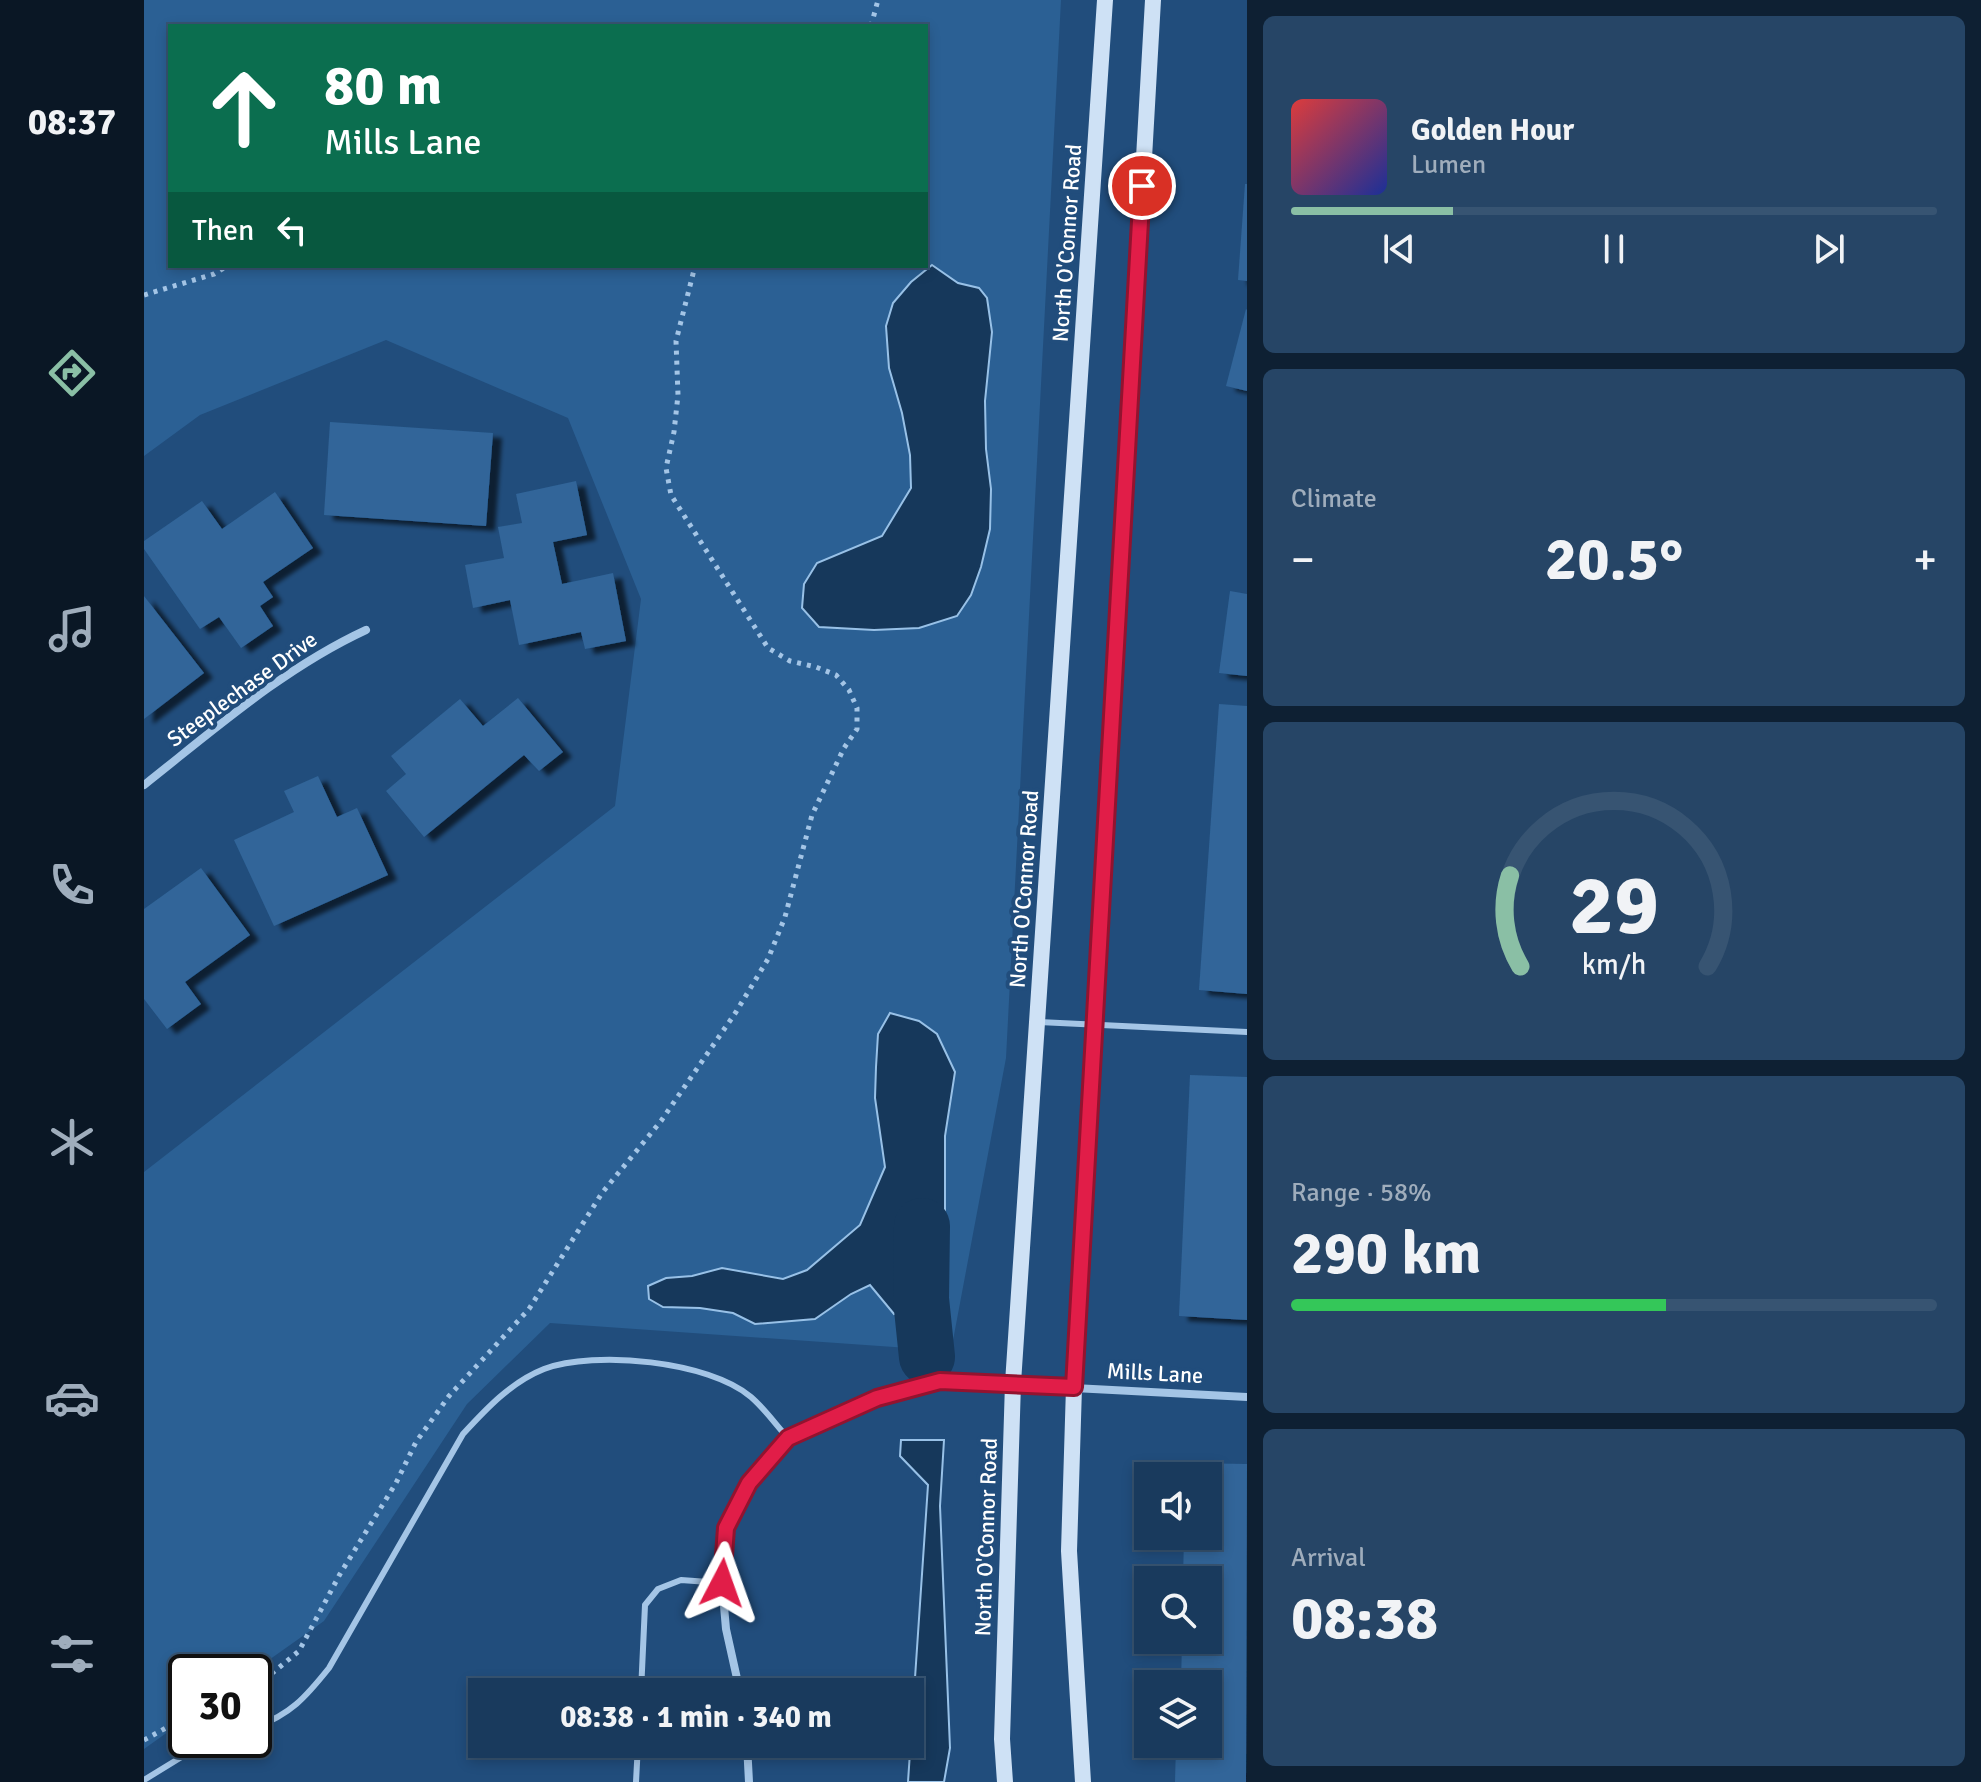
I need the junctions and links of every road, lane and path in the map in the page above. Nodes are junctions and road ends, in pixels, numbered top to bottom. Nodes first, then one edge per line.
1 (878, 0) edge
2 (1105, 0) edge
3 (1153, 0) edge
4 (872, 24) edge
5 (224, 268) edge
6 (694, 268) edge
7 (144, 295) edge
8 (366, 630) dead end
9 (144, 785) edge
10 (1037, 1022) junction
11 (1095, 1024) junction
12 (1247, 1032) edge
13 (1013, 1383) junction
14 (1074, 1387) junction
15 (1247, 1397) edge
16 (788, 1438) junction
17 (722, 1583) junction
18 (272, 1673) edge
19 (642, 1678) edge
20 (737, 1678) edge
21 (272, 1721) edge
22 (168, 1727) edge
23 (144, 1740) edge
24 (180, 1758) edge
25 (637, 1758) edge
26 (748, 1758) edge
27 (144, 1780) edge
28 (636, 1782) edge
29 (749, 1782) edge
30 (1005, 1782) edge
31 (1083, 1782) edge

1 - 4 path
2 - 10 main road, North O'Connor Road
3 - 11 main road
5 - 7 path
6 - 18 path
8 - 9 street, Steeplechase Drive
10 - 11 lane
10 - 13 main road, North O'Connor Road
11 - 12 lane
11 - 14 main road
13 - 14 street, Mills Lane
13 - 16 street, Mills Lane
13 - 30 main road, North O'Connor Road
14 - 15 street, Mills Lane
14 - 31 main road
16 - 17 street
16 - 21 lane
17 - 19 lane
17 - 20 street
22 - 23 path
24 - 27 lane
25 - 28 lane
26 - 29 street

